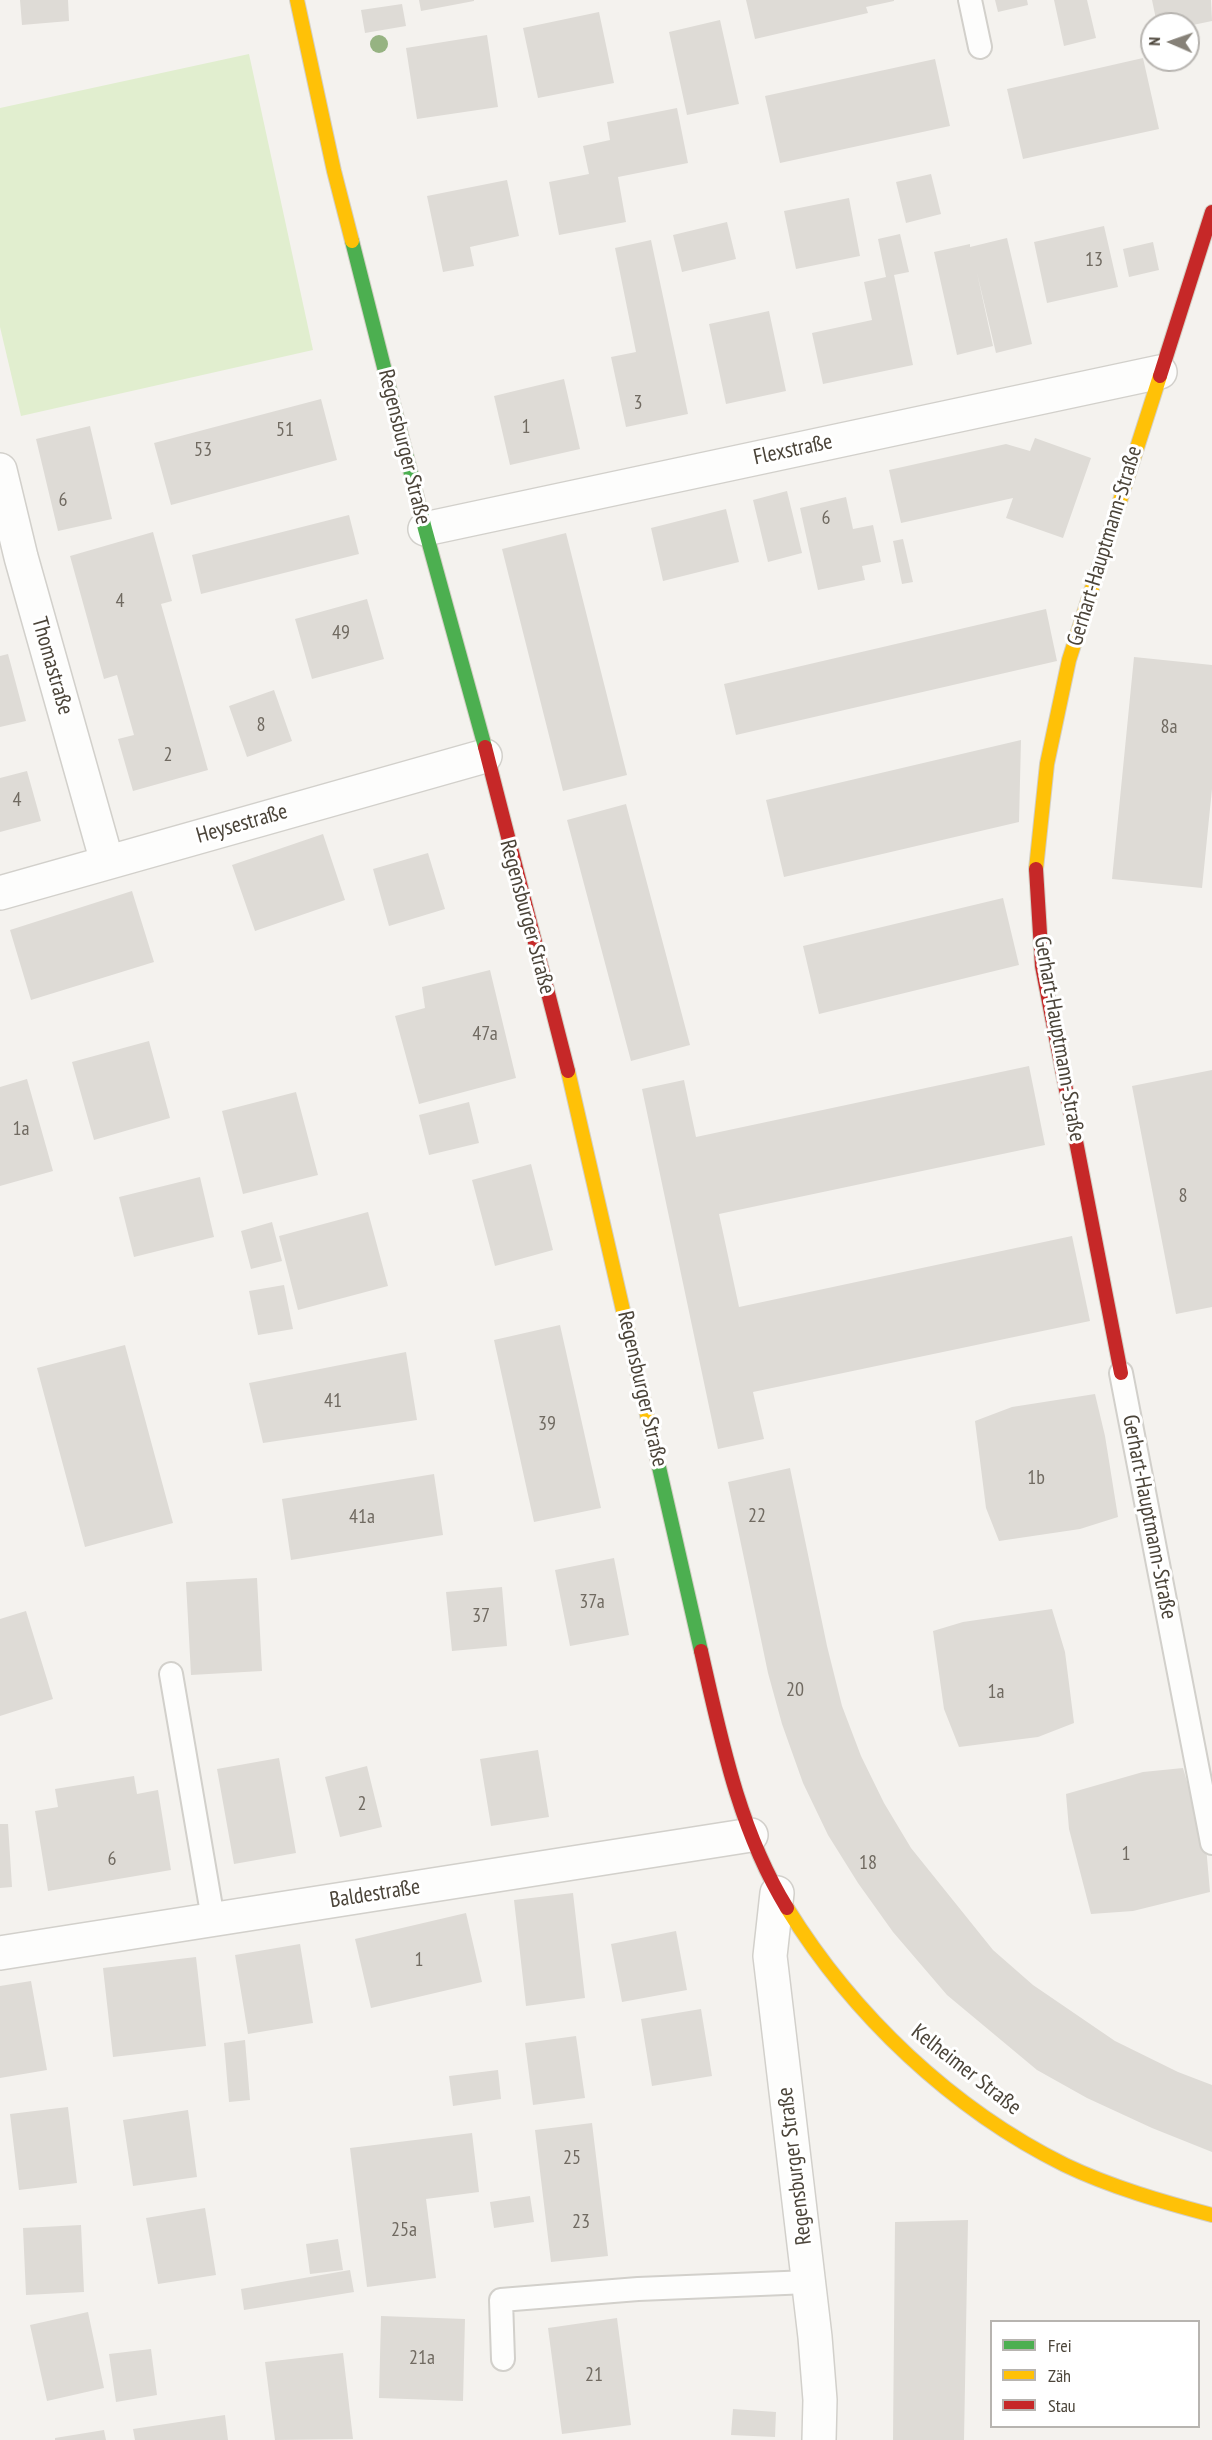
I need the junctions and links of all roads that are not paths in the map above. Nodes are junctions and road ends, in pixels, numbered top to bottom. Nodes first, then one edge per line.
1 (297, 0) edge
2 (970, 0) edge
3 (980, 47) dead end
4 (1212, 212) edge
5 (1160, 372) junction
6 (0, 470) edge
7 (425, 529) junction
8 (485, 756) junction
9 (107, 862) junction
10 (0, 893) edge
11 (1121, 1373) joint
12 (171, 1674) dead end
13 (751, 1835) junction
14 (1212, 1843) edge
15 (777, 1893) junction
16 (213, 1919) junction
17 (0, 1953) edge
18 (1212, 2215) edge
19 (809, 2282) junction
20 (503, 2359) dead end
21 (819, 2440) edge

1 - 7 street, Regensburger Straße
2 - 3 lane
4 - 5 street, Gerhart-Hauptmann-Straße
5 - 7 street, Flexstraße
5 - 11 street, Gerhart-Hauptmann-Straße
6 - 9 street, Thomastraße
7 - 8 street, Regensburger Straße
8 - 9 street, Heysestraße
8 - 13 street, Regensburger Straße
9 - 10 street, Heysestraße
11 - 14 lane, Gerhart-Hauptmann-Straße
12 - 16 lane
13 - 15 street, Kelheimer Straße
13 - 16 street, Baldestraße
15 - 18 street, Kelheimer Straße
15 - 19 street, Regensburger Straße
16 - 17 street, Baldestraße
19 - 20 lane
19 - 21 street, Regensburger Straße

